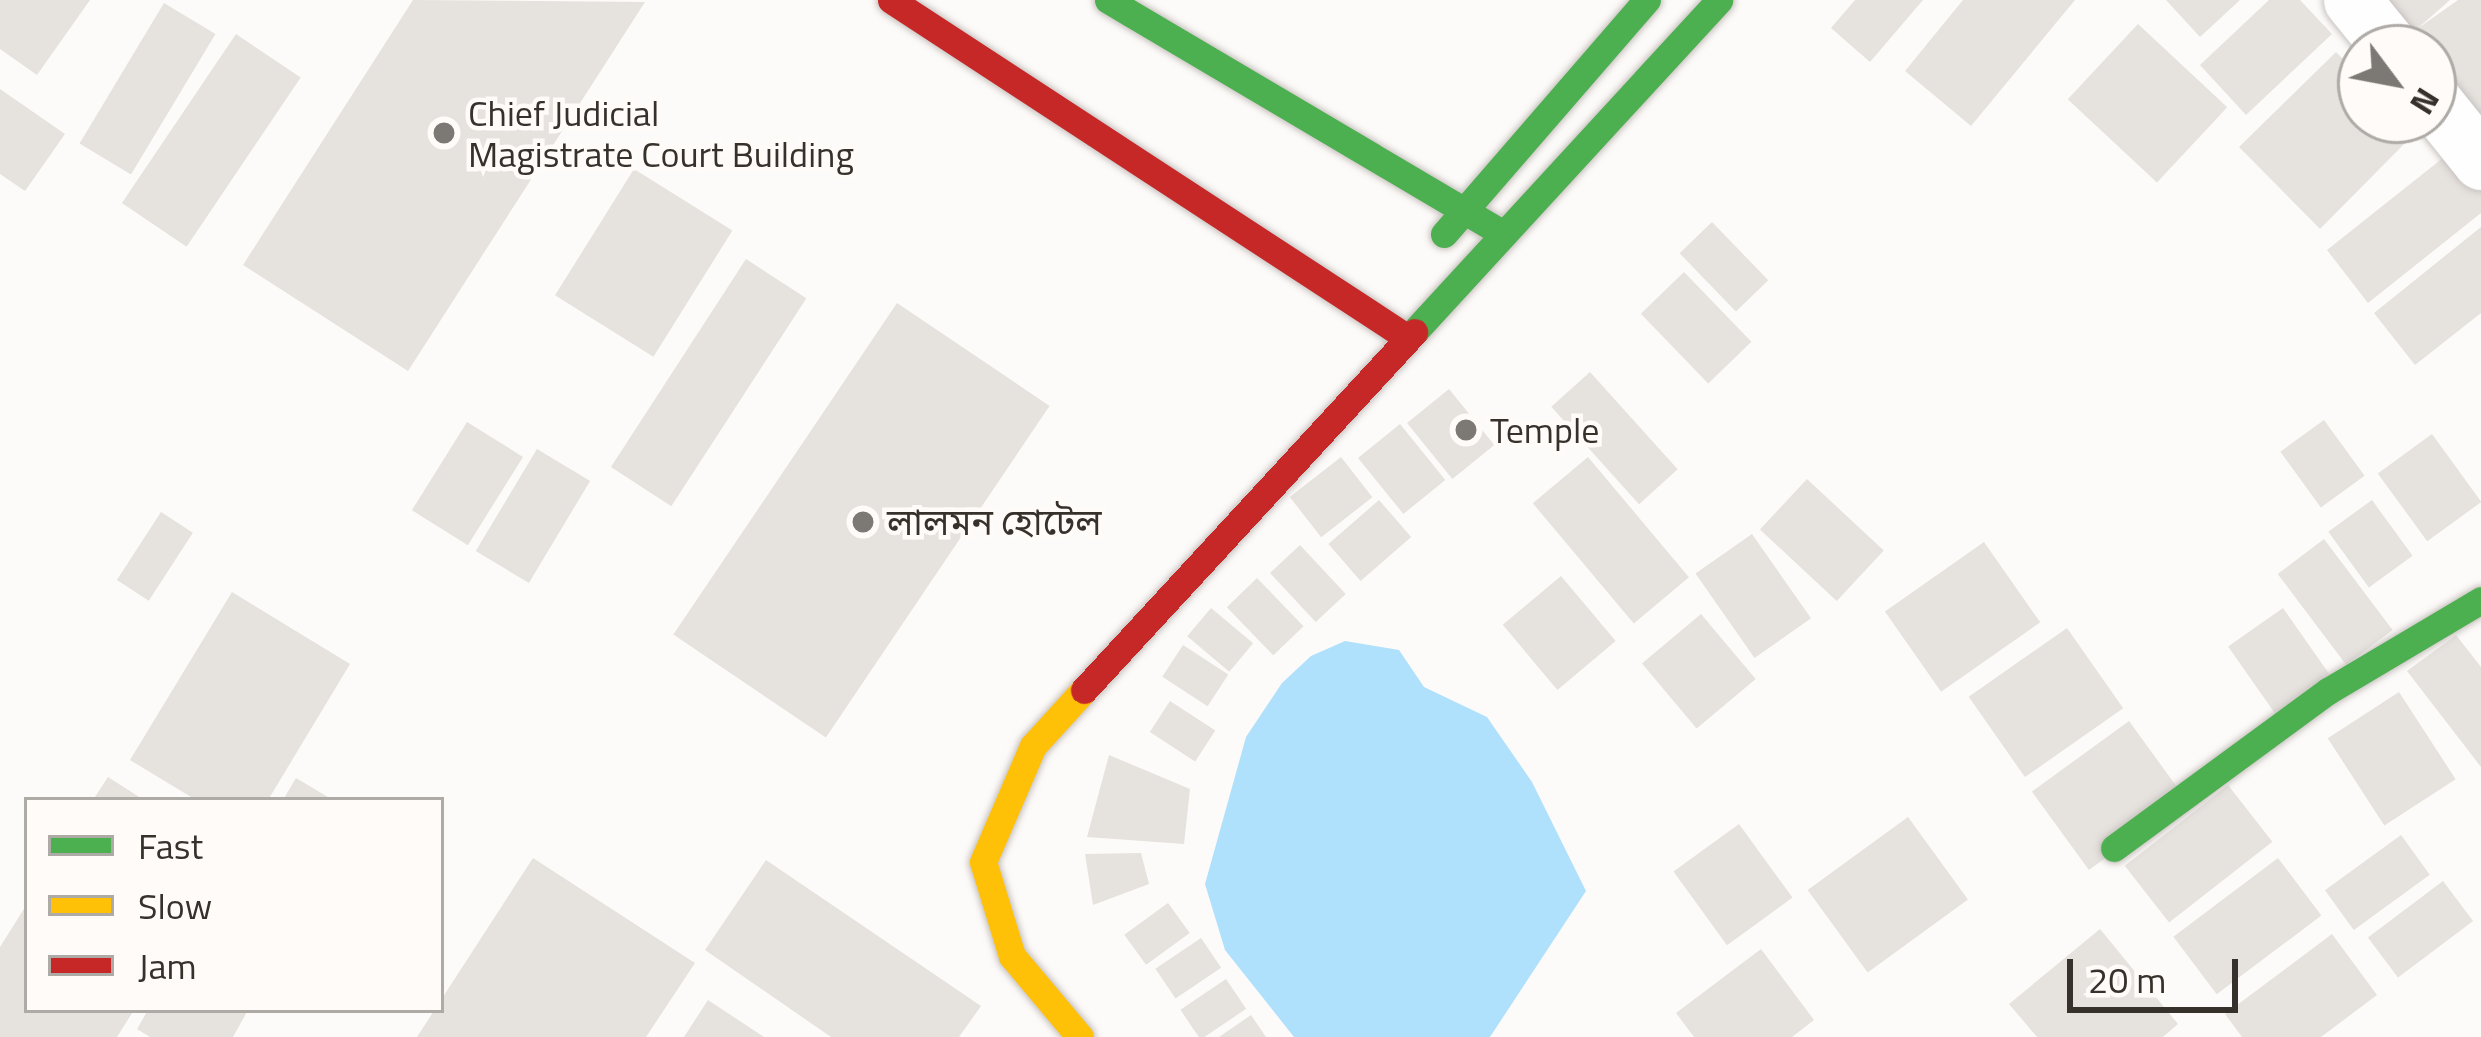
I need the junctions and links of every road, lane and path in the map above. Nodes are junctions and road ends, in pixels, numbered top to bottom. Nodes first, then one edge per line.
1 (891, 0) edge
2 (1108, 0) edge
3 (1647, 0) edge
4 (1719, 0) edge
5 (2352, 0) edge
6 (2372, 24) edge
7 (1464, 211) junction
8 (1503, 234) junction
9 (1419, 262) dead end
10 (1408, 338) junction
11 (2481, 600) edge
12 (2114, 848) dead end
13 (1080, 1037) edge

1 - 10 main road
2 - 7 main road
3 - 7 main road
4 - 8 main road
5 - 6 street
7 - 8 main road
7 - 9 main road
8 - 10 main road
10 - 13 main road
11 - 12 main road

